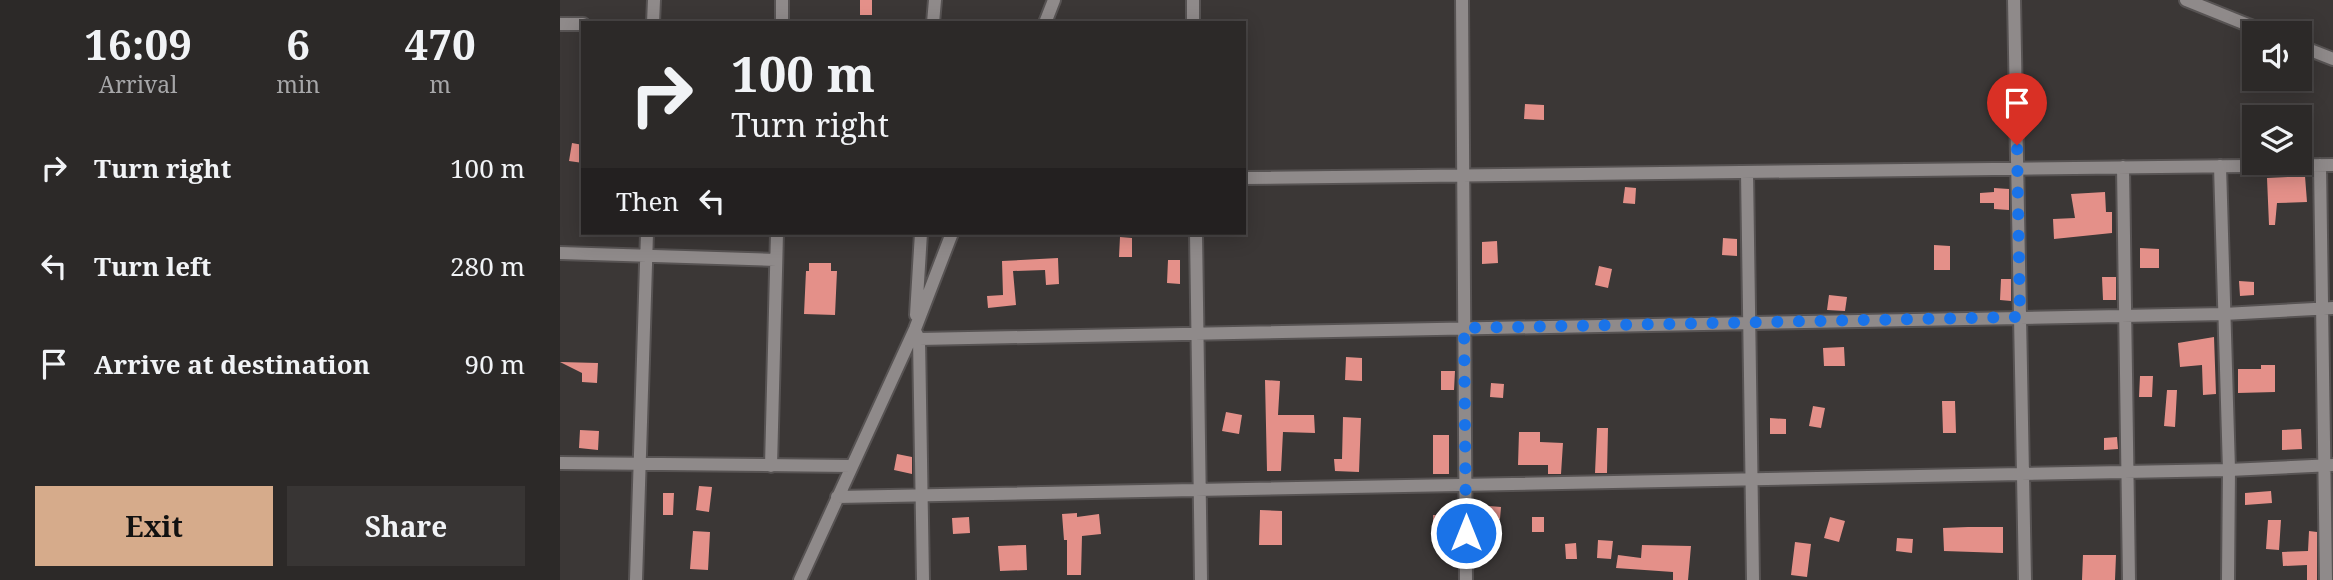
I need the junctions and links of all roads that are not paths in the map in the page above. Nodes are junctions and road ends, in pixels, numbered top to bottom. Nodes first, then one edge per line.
1 (654, 0) edge
2 (782, 0) edge
3 (935, 0) edge
4 (1054, 0) edge
5 (1193, 0) edge
6 (1462, 0) edge
7 (2014, 0) edge
8 (2186, 0) edge
9 (653, 21) edge
10 (782, 21) edge
11 (933, 21) edge
12 (1046, 21) edge
13 (1193, 21) edge
14 (2242, 23) edge
15 (560, 24) edge
16 (581, 24) edge
17 (2312, 51) edge
18 (2333, 60) edge
19 (2326, 165) edge
20 (2220, 166) junction
21 (2123, 167) junction
22 (2018, 169) junction
23 (1747, 172) junction
24 (1463, 176) junction
25 (1246, 178) edge
26 (647, 235) edge
27 (777, 235) edge
28 (920, 235) edge
29 (951, 235) edge
30 (1196, 235) edge
31 (560, 253) edge
32 (646, 256) junction
33 (776, 260) junction
34 (2328, 308) edge
35 (2224, 314) junction
36 (2124, 315) junction
37 (2020, 317) junction
38 (1749, 322) junction
39 (1464, 328) junction
40 (1198, 333) junction
41 (917, 334) junction
42 (560, 463) edge
43 (640, 465) junction
44 (2329, 465) edge
45 (771, 466) junction
46 (851, 466) junction
47 (2229, 470) junction
48 (2127, 472) junction
49 (2023, 474) junction
50 (1752, 479) junction
51 (1465, 485) junction
52 (1200, 490) junction
53 (922, 496) junction
54 (837, 498) junction
55 (636, 580) edge
56 (800, 580) edge
57 (923, 580) edge
58 (1201, 580) edge
59 (1466, 580) edge
60 (1753, 580) edge
61 (2025, 580) edge
62 (2129, 580) edge
63 (2228, 580) edge
64 (2326, 580) edge

1 - 9 street
2 - 10 street
3 - 11 street
4 - 12 street
5 - 13 street
6 - 24 street
7 - 22 street
8 - 14 street
15 - 16 street
17 - 18 street
19 - 20 street
19 - 34 street
20 - 21 street
20 - 35 street
21 - 22 street
21 - 36 street
22 - 23 street
22 - 37 street
23 - 24 street
23 - 38 street
24 - 25 street
24 - 39 street
26 - 32 street
27 - 33 street
28 - 41 street
29 - 41 street
30 - 40 street
31 - 32 street
32 - 33 street
32 - 43 street
33 - 45 street
34 - 35 street
34 - 44 street
35 - 36 street
35 - 47 street
36 - 37 street
36 - 48 street
37 - 38 street
37 - 49 street
38 - 39 street
38 - 50 street
39 - 40 street
39 - 51 street
40 - 41 street
40 - 52 street
41 - 46 street
41 - 53 street
42 - 43 street
43 - 45 street
43 - 55 street
44 - 47 street
44 - 64 street
45 - 46 street
46 - 54 street
47 - 48 street
47 - 63 street
48 - 49 street
48 - 62 street
49 - 50 street
49 - 61 street
50 - 51 street
50 - 60 street
51 - 52 street
51 - 59 street
52 - 53 street
52 - 58 street
53 - 54 street
53 - 57 street
54 - 56 street

